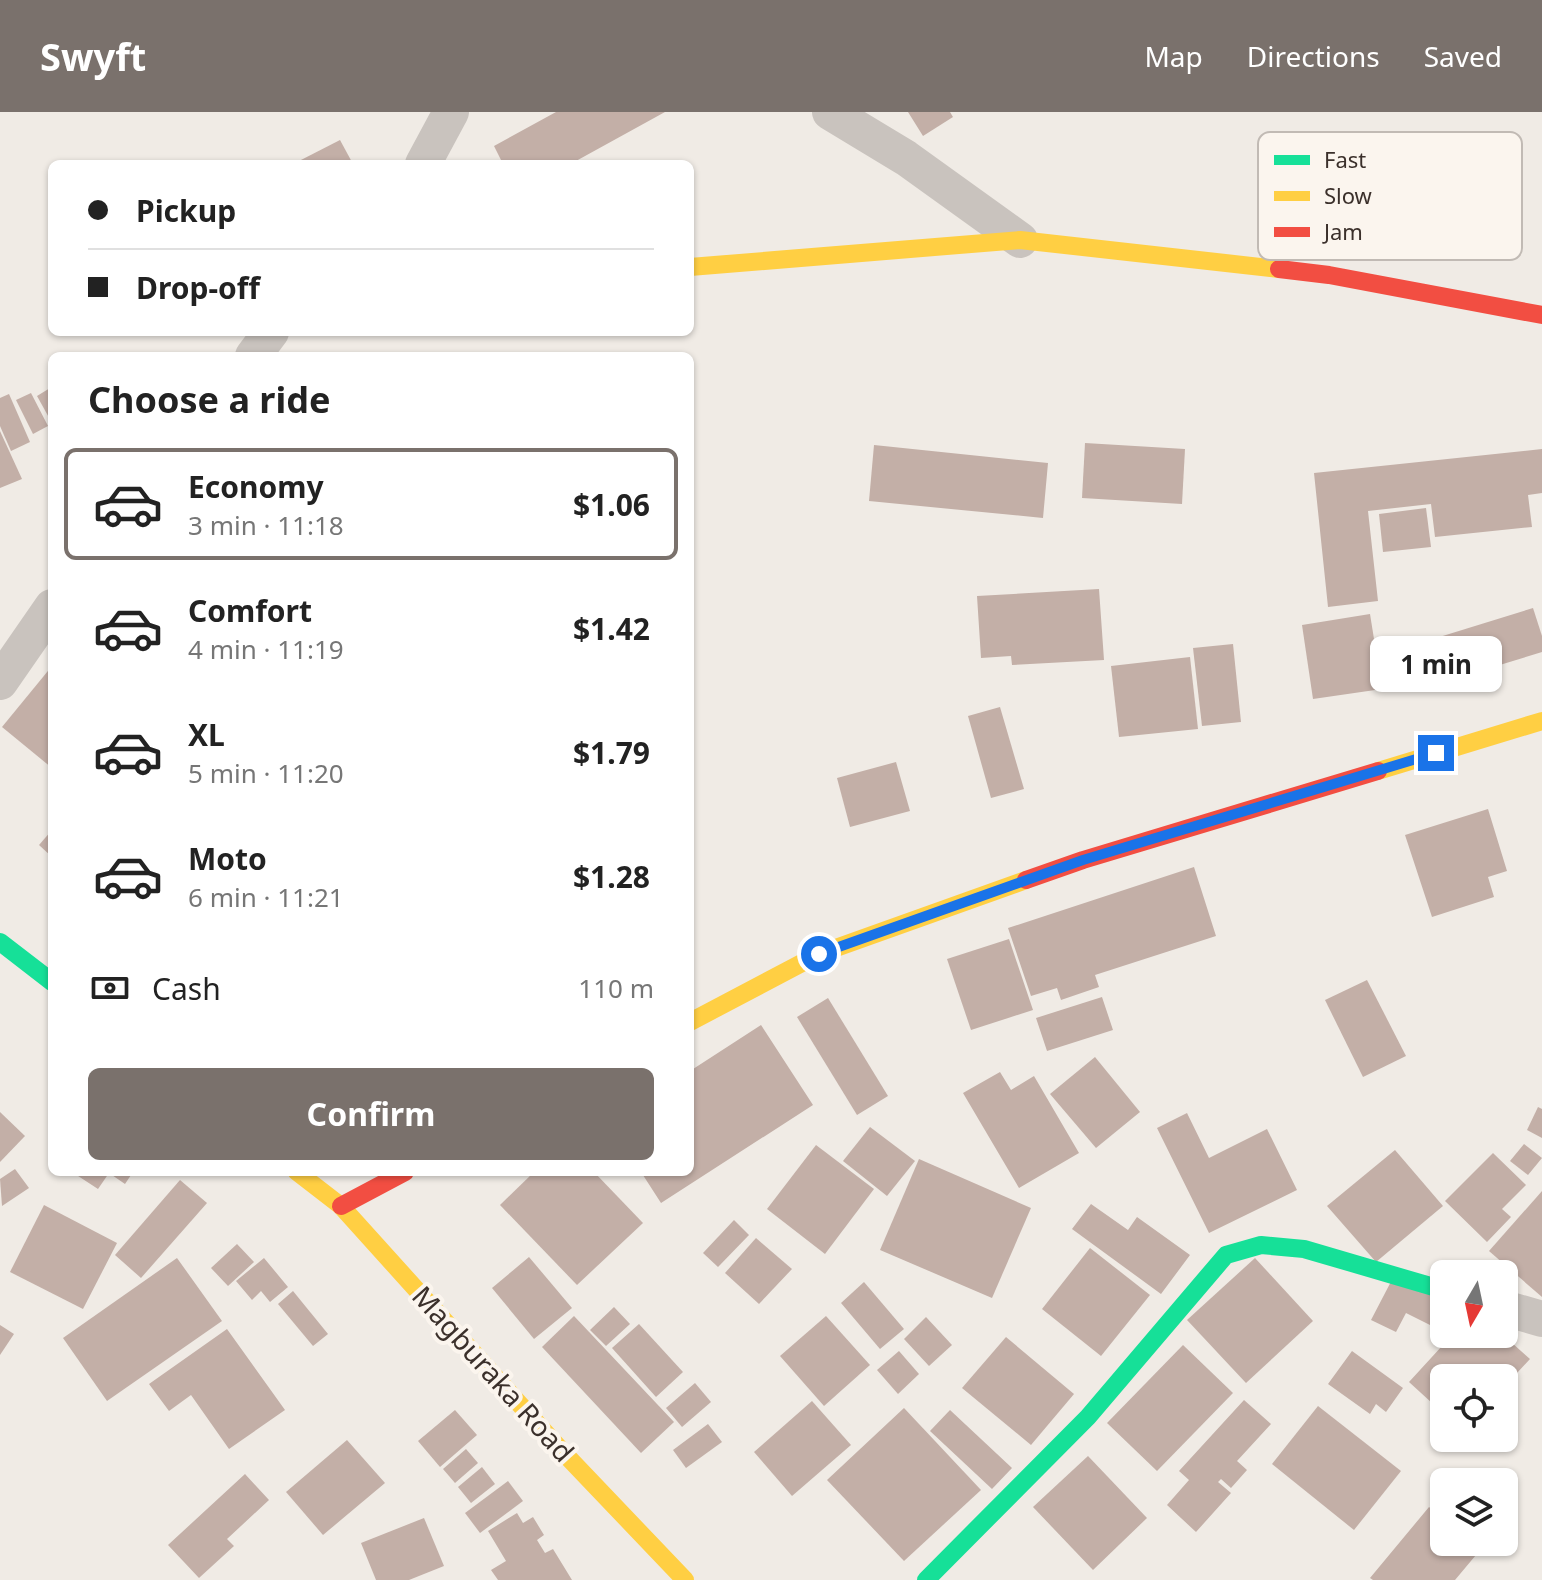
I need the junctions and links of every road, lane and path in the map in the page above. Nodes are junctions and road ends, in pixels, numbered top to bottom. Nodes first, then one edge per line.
1 (451, 112) edge
2 (830, 112) edge
3 (425, 160) edge
4 (1020, 240) junction
5 (694, 267) edge
6 (1542, 315) edge
7 (48, 613) edge
8 (0, 682) edge
9 (1542, 721) edge
10 (0, 942) edge
11 (48, 979) edge
12 (694, 1020) edge
13 (302, 1176) edge
14 (397, 1176) edge
15 (341, 1206) junction
16 (1430, 1286) edge
17 (1518, 1312) edge
18 (1542, 1319) edge
19 (685, 1580) edge
20 (926, 1580) edge

1 - 3 street
2 - 4 street
4 - 5 street
4 - 6 street
7 - 8 street
9 - 12 street
10 - 11 street
13 - 15 street, Magburaka Road
14 - 15 street
15 - 19 street, Magburaka Road
16 - 20 street
17 - 18 street

